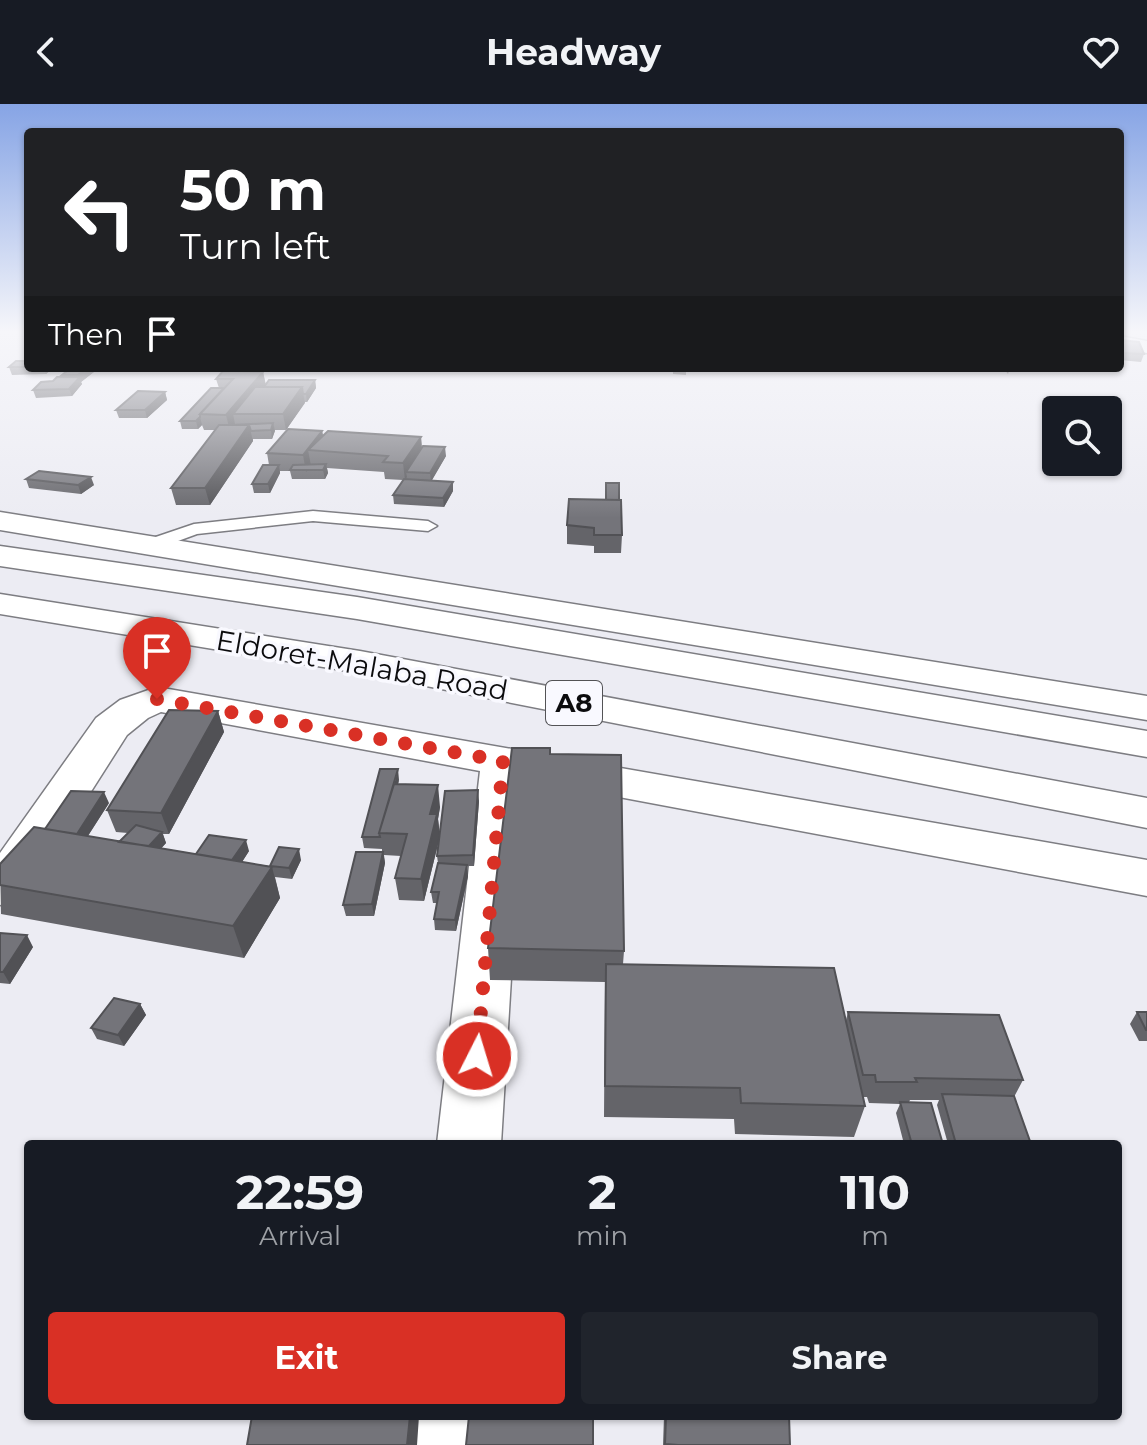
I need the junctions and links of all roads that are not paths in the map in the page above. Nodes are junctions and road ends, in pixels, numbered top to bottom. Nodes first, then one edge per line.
1 (0, 521) edge
2 (428, 526) dead end
3 (148, 546) junction
4 (0, 556) edge
5 (300, 570) junction
6 (0, 604) edge
7 (357, 608) junction
8 (1147, 708) edge
9 (1147, 744) edge
10 (503, 761) junction
11 (1147, 813) edge
12 (1147, 878) edge
13 (0, 887) edge
14 (469, 1140) edge
15 (445, 1420) edge
16 (442, 1445) edge

1 - 3 main road
2 - 3 lane
3 - 5 main road
4 - 7 main road, Eldoret-Malaba Road / A8
5 - 7 main road
5 - 8 main road
6 - 11 main road, Eldoret-Malaba Road / A8
7 - 9 main road, Eldoret-Malaba Road / A8
10 - 12 main road
10 - 13 main road
10 - 14 main road
15 - 16 main road

